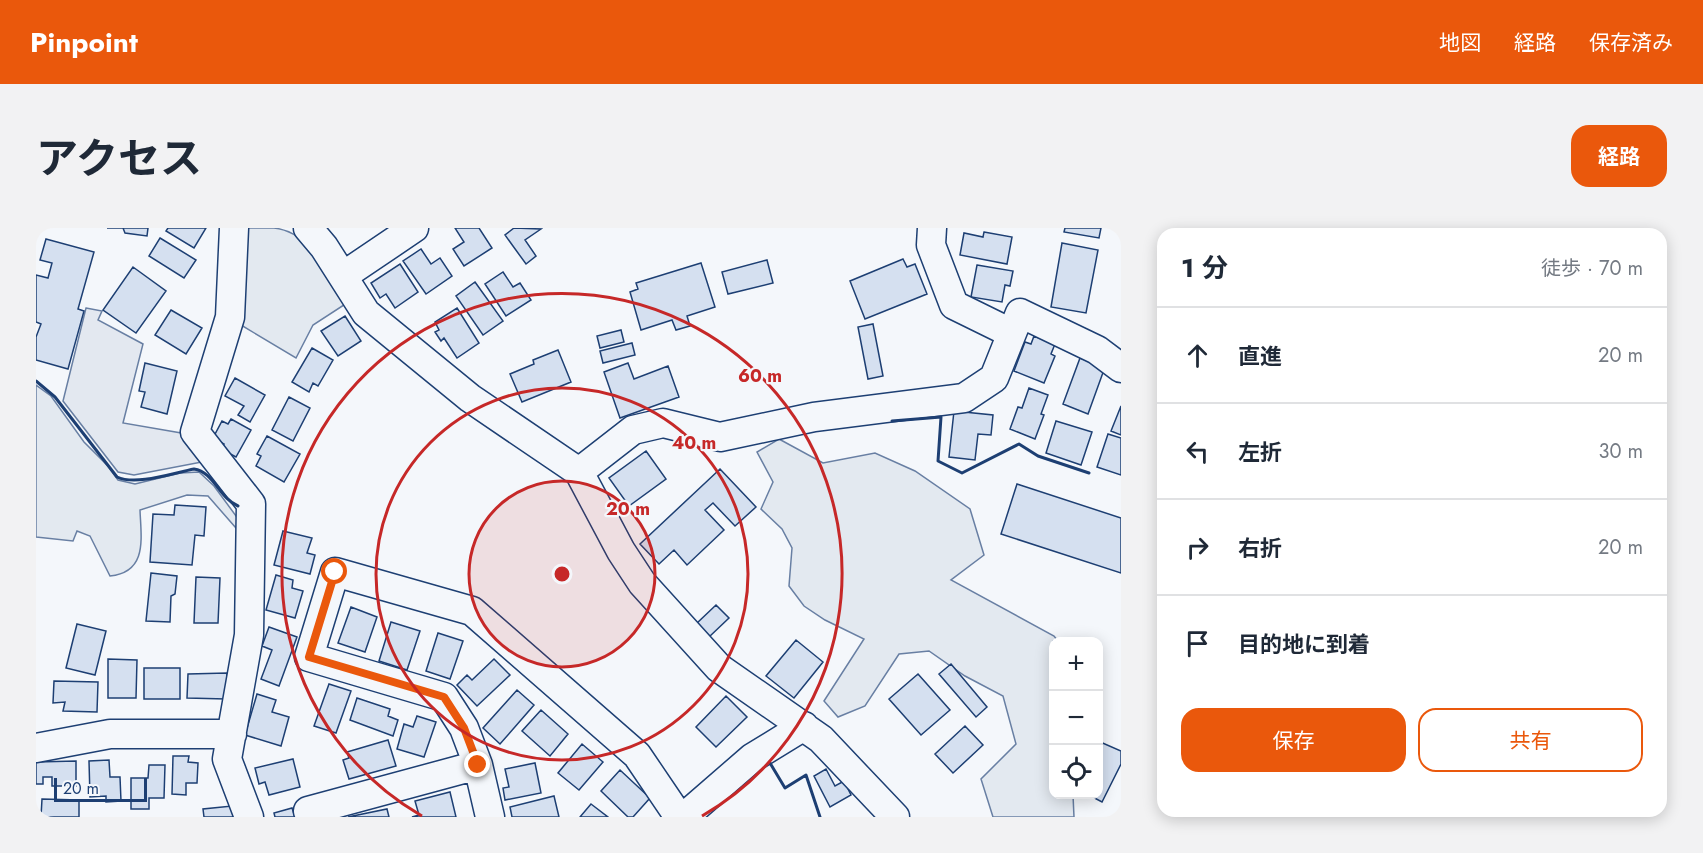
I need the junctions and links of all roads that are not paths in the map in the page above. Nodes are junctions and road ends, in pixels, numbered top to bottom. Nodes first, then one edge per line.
1 (234, 228) edge
2 (308, 228) edge
3 (414, 228) edge
4 (932, 228) edge
5 (343, 276) junction
6 (1011, 333) junction
7 (1121, 368) edge
8 (579, 472) junction
9 (804, 726) junction
10 (232, 734) junction
11 (36, 748) edge
12 (478, 765) junction
13 (308, 811) dead end
14 (249, 817) edge
15 (490, 817) edge
16 (682, 817) edge
17 (895, 817) edge

1 - 10 street
2 - 5 street
3 - 5 street
4 - 6 street
5 - 8 street
6 - 7 street
6 - 8 street
8 - 9 street
9 - 16 street
9 - 17 street
10 - 11 street
10 - 14 street
12 - 13 street
12 - 15 street
12 - 16 street

